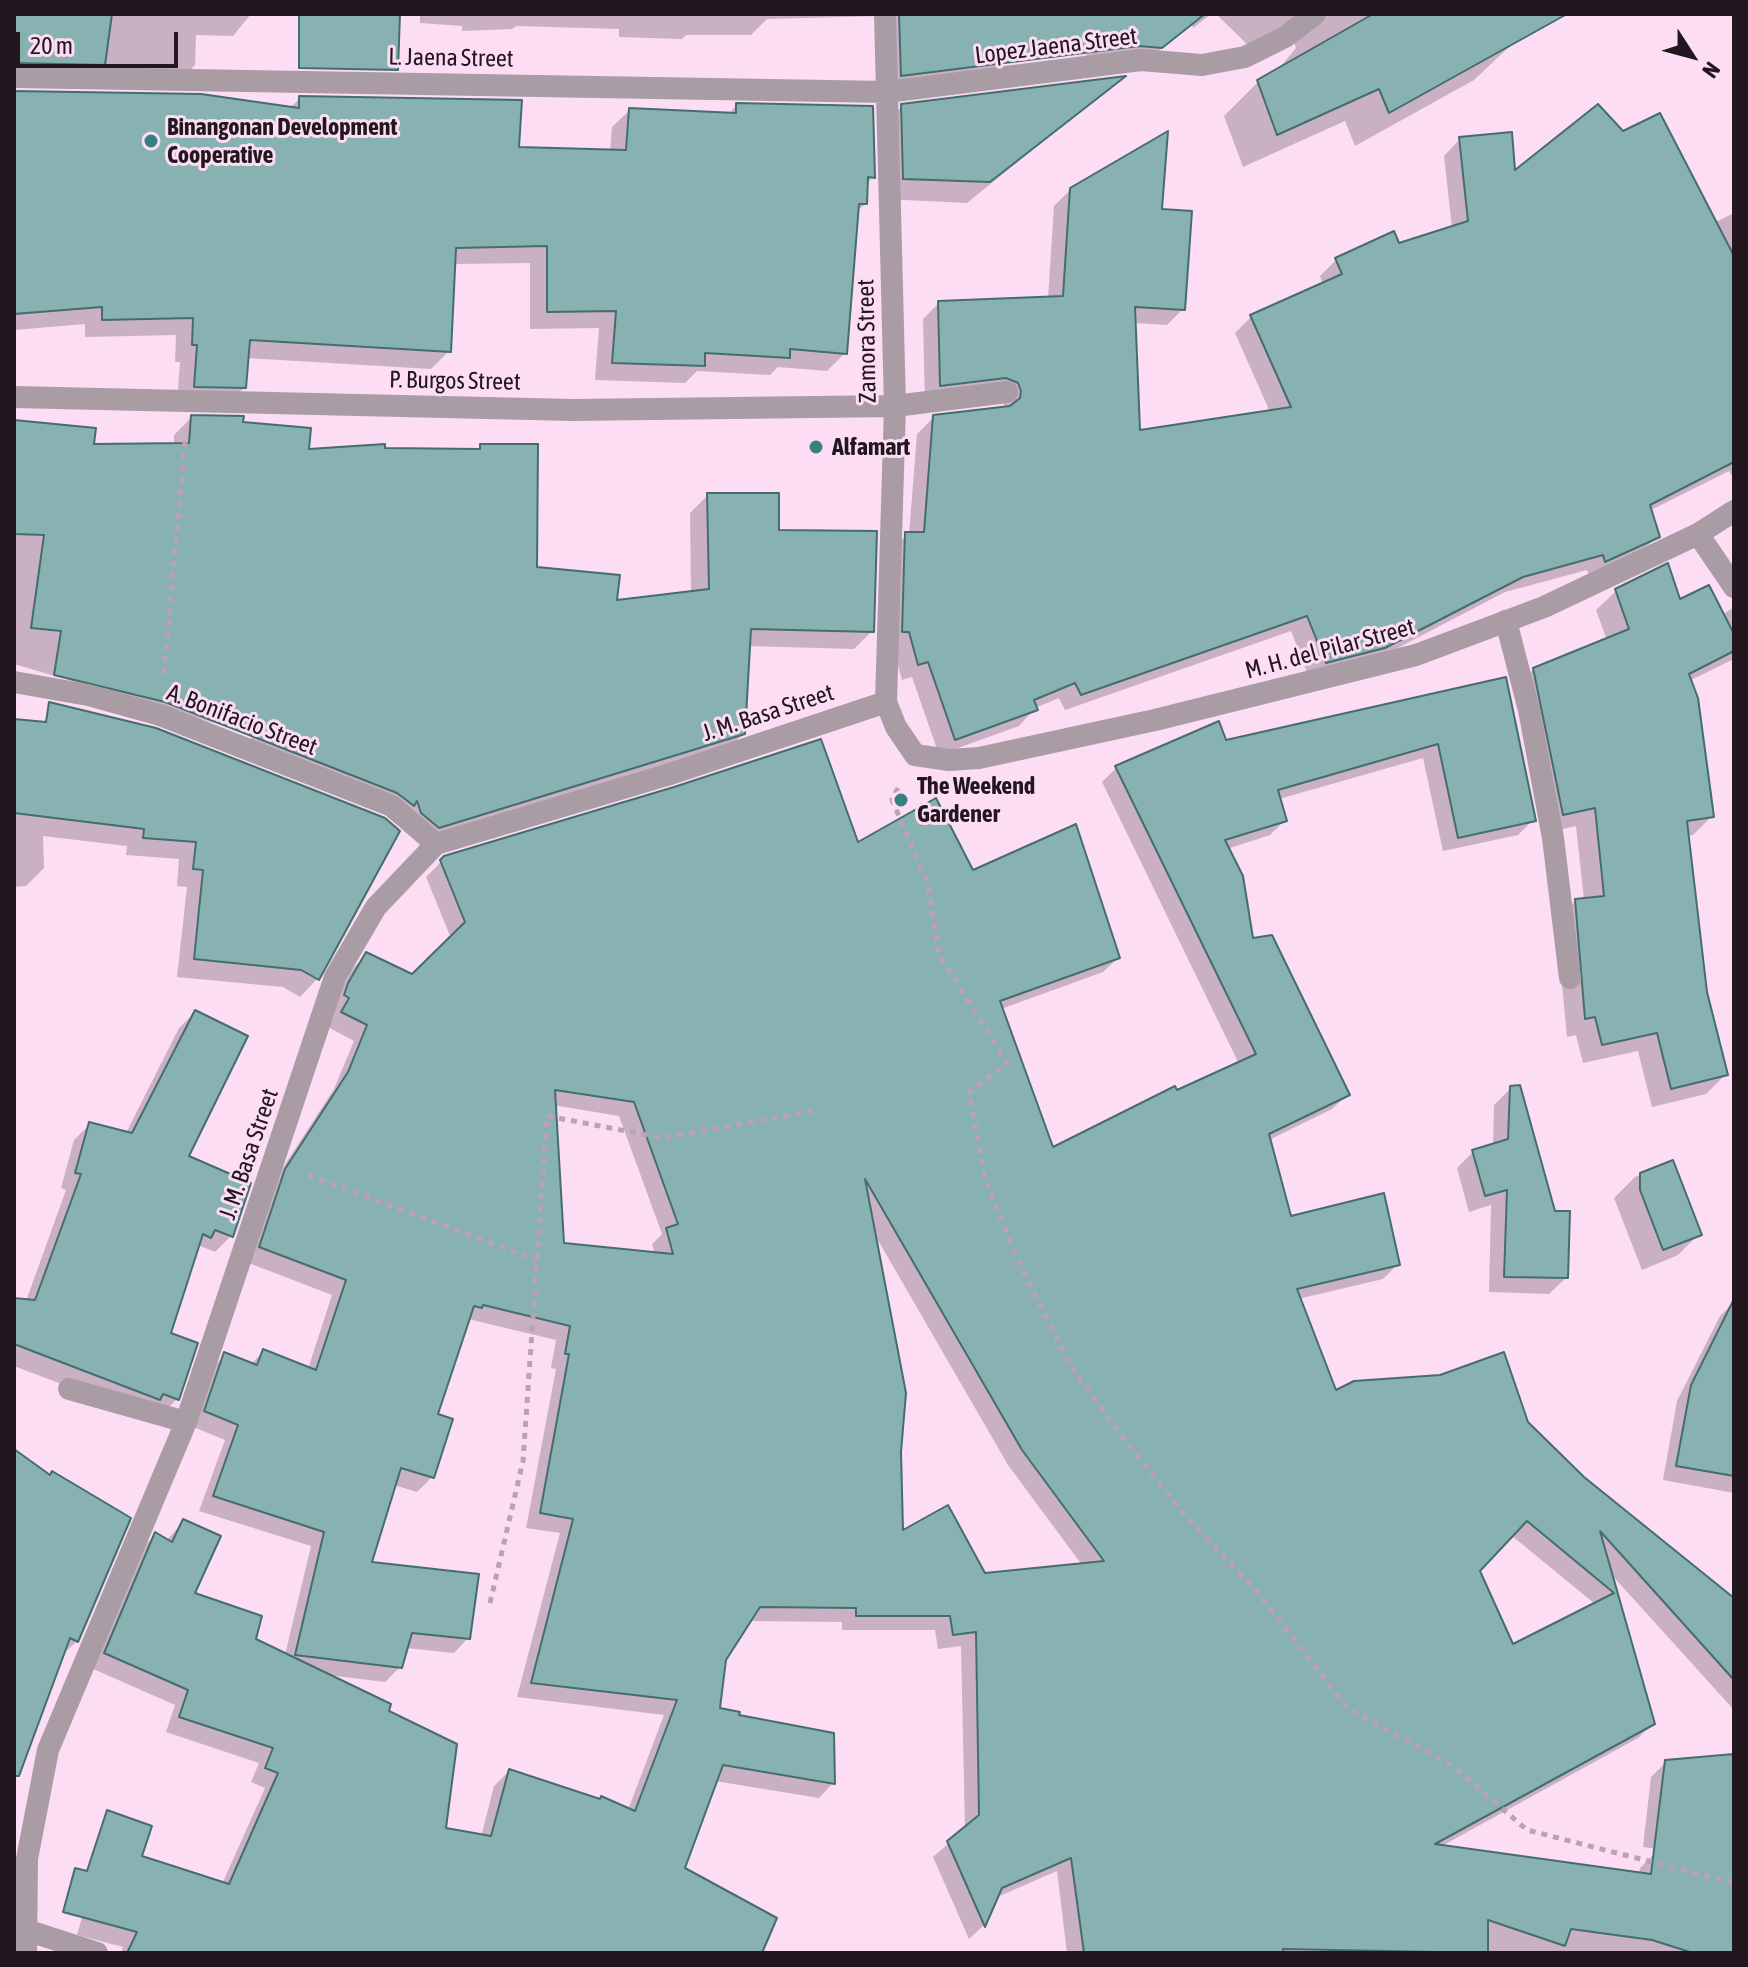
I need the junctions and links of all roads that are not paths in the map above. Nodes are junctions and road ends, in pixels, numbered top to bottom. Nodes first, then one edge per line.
1 (885, 14) edge
2 (1315, 14) edge
3 (14, 77) edge
4 (887, 92) junction
5 (1007, 392) dead end
6 (14, 397) edge
7 (895, 406) junction
8 (1734, 511) edge
9 (1698, 534) junction
10 (1734, 587) edge
11 (1506, 621) junction
12 (14, 682) edge
13 (886, 702) junction
14 (915, 755) joint
15 (436, 844) junction
16 (1570, 978) dead end
17 (69, 1389) dead end
18 (186, 1422) junction
19 (26, 1942) edge
20 (97, 1953) edge

1 - 4 street, Zamora Street
2 - 4 street, Lopez Jaena Street
3 - 4 street, L. Jaena Street
4 - 7 street, Zamora Street
5 - 7 street, P. Burgos Street
6 - 7 street, P. Burgos Street
7 - 13 street, Zamora Street
8 - 9 street, M. H. del Pilar Street
9 - 10 street
9 - 11 street, M. H. del Pilar Street
11 - 14 street, M. H. del Pilar Street
11 - 16 street
12 - 15 street, A. Bonifacio Street
13 - 14 street, Zamora Street
13 - 15 street, J. M. Basa Street
15 - 18 street, J. M. Basa Street
17 - 18 street
18 - 19 street, J. M. Basa Street
19 - 20 street

